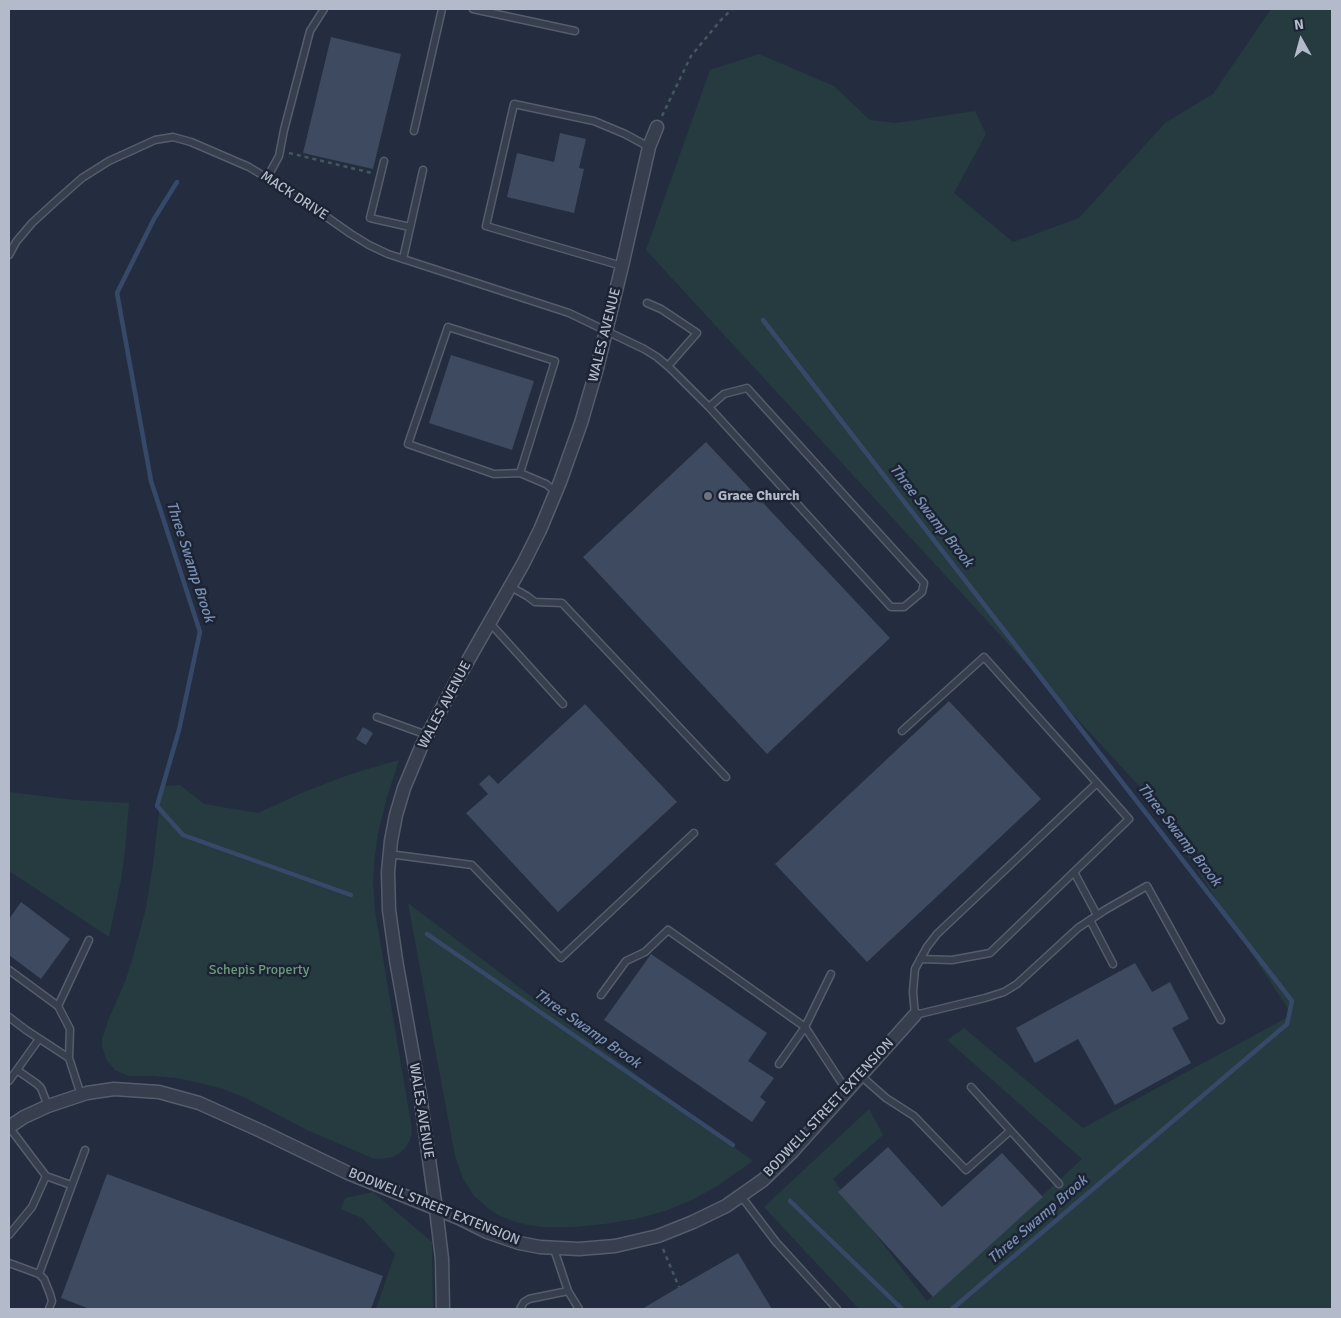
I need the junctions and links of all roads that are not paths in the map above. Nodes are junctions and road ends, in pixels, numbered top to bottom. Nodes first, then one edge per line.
1 (324, 9) edge
2 (442, 9) edge
3 (473, 9) edge
4 (575, 31) dead end
5 (657, 127) road end
6 (414, 131) dead end
7 (649, 147) junction
8 (384, 161) dead end
9 (423, 170) dead end
10 (267, 178) junction
11 (410, 227) junction
12 (9, 255) edge
13 (403, 259) junction
14 (622, 266) junction
15 (647, 303) dead end
16 (606, 331) junction
17 (668, 366) junction
18 (708, 407) junction
19 (520, 473) junction
20 (556, 492) junction
21 (511, 587) junction
22 (490, 622) junction
23 (563, 704) dead end
24 (378, 717) dead end
25 (902, 731) dead end
26 (427, 735) junction
27 (726, 777) dead end
28 (1097, 783) junction
29 (694, 833) dead end
30 (389, 854) junction
31 (1074, 872) junction
32 (1097, 915) junction
33 (1090, 920) junction
34 (90, 940) dead end
35 (920, 959) junction
36 (1114, 964) dead end
37 (9, 970) edge
38 (831, 974) dead end
39 (601, 995) dead end
40 (58, 1006) junction
41 (915, 1015) junction
42 (9, 1017) edge
43 (1221, 1020) dead end
44 (805, 1026) junction
45 (39, 1039) junction
46 (69, 1058) junction
47 (779, 1064) dead end
48 (17, 1070) junction
49 (861, 1076) junction
50 (9, 1081) edge
51 (971, 1087) dead end
52 (848, 1091) junction
53 (80, 1094) junction
54 (48, 1106) junction
55 (9, 1127) edge
56 (1010, 1131) junction
57 (84, 1150) dead end
58 (46, 1176) junction
59 (1059, 1184) dead end
60 (71, 1185) junction
61 (741, 1196) junction
62 (436, 1209) junction
63 (9, 1235) edge
64 (554, 1249) junction
65 (9, 1263) edge
66 (39, 1274) junction
67 (568, 1291) junction
68 (49, 1309) edge
69 (443, 1309) edge
70 (520, 1309) edge
71 (579, 1309) edge
72 (837, 1309) edge

1 - 10 lane
2 - 6 lane
3 - 4 lane
5 - 7 street, WALES AVENUE
7 - 14 street, WALES AVENUE
7 - 14 lane
8 - 11 lane
9 - 11 lane
10 - 12 lane, MACK DRIVE
10 - 13 lane, MACK DRIVE
11 - 13 lane
13 - 16 lane, MACK DRIVE
14 - 16 street, WALES AVENUE
15 - 17 lane
16 - 17 lane, MACK DRIVE
16 - 20 street, WALES AVENUE
17 - 18 lane, MACK DRIVE
18 - 18 lane, MACK DRIVE
19 - 19 lane
19 - 20 lane
20 - 21 street, WALES AVENUE
21 - 22 street, WALES AVENUE
21 - 27 lane
22 - 23 lane
22 - 26 street, WALES AVENUE
24 - 26 lane
25 - 28 lane
26 - 30 street, WALES AVENUE
28 - 31 lane
28 - 35 lane
29 - 30 lane
30 - 62 street, WALES AVENUE
31 - 32 lane
31 - 35 lane
32 - 33 lane
32 - 43 lane
33 - 36 lane
33 - 41 lane
34 - 40 lane
35 - 41 lane
37 - 40 lane
38 - 44 lane
39 - 44 lane
40 - 46 lane
41 - 49 street, BODWELL STREET EXTENSION
42 - 45 lane
44 - 47 lane
44 - 52 lane
45 - 46 lane
45 - 48 lane
46 - 53 lane
48 - 50 lane
48 - 54 lane
49 - 52 street, BODWELL STREET EXTENSION
49 - 56 lane
51 - 56 lane
52 - 61 street, BODWELL STREET EXTENSION
53 - 54 street, BODWELL STREET EXTENSION
53 - 62 street, BODWELL STREET EXTENSION
54 - 55 street, BODWELL STREET EXTENSION
55 - 58 lane
56 - 59 lane
57 - 60 lane
58 - 60 lane
58 - 63 lane
60 - 66 lane
61 - 64 street, BODWELL STREET EXTENSION
61 - 72 lane
62 - 64 street, BODWELL STREET EXTENSION
62 - 69 street, WALES AVENUE
64 - 67 lane
65 - 66 lane
66 - 68 lane
67 - 70 lane
67 - 71 lane

